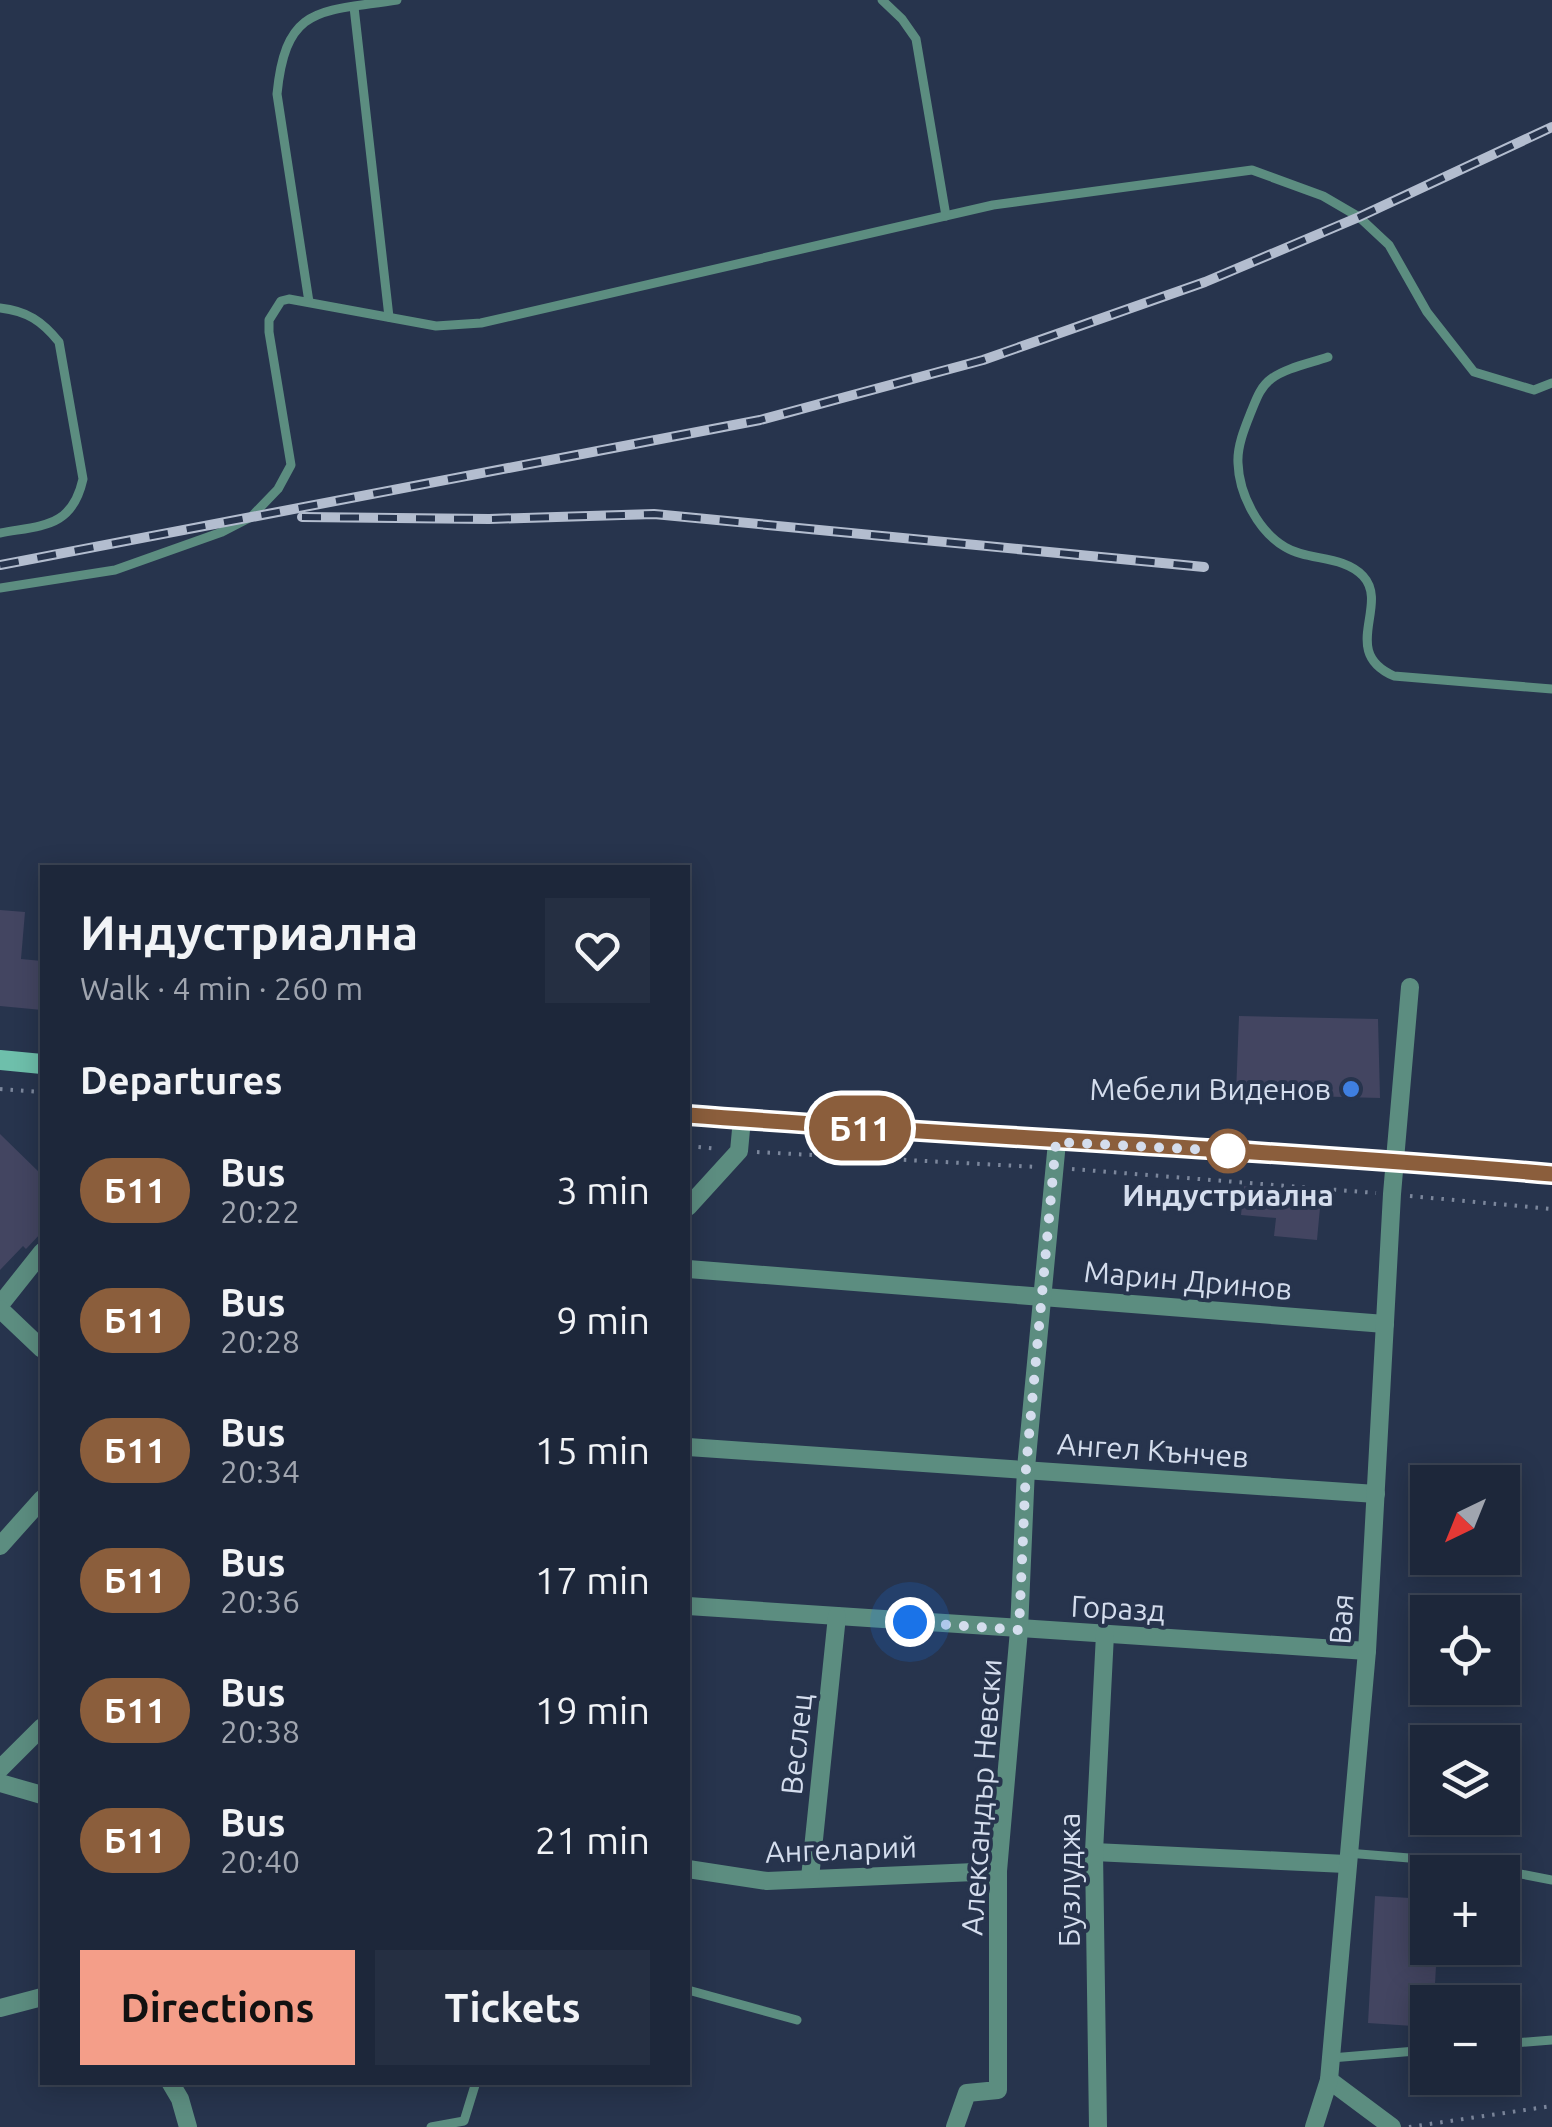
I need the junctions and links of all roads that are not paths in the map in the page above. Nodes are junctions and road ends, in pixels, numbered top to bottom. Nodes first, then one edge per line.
1 (396, 0) edge
2 (882, 0) edge
3 (354, 7) junction
4 (946, 216) junction
5 (309, 302) junction
6 (0, 308) edge
7 (389, 317) junction
8 (1328, 357) dead end
9 (1552, 384) edge
10 (0, 533) edge
11 (0, 588) edge
12 (1552, 690) edge
13 (1410, 987) dead end
14 (0, 1060) edge
15 (40, 1064) edge
16 (690, 1115) edge
17 (742, 1119) junction
18 (1056, 1142) junction
19 (1397, 1160) junction
20 (1552, 1174) edge
21 (690, 1205) edge
22 (40, 1255) edge
23 (690, 1270) edge
24 (1040, 1296) junction
25 (0, 1307) edge
26 (1385, 1324) junction
27 (40, 1347) edge
28 (690, 1446) edge
29 (1026, 1468) junction
30 (1376, 1494) junction
31 (40, 1501) edge
32 (0, 1546) edge
33 (690, 1606) edge
34 (836, 1616) junction
35 (1019, 1630) junction
36 (1104, 1634) junction
37 (1366, 1650) junction
38 (40, 1729) edge
39 (0, 1770) edge
40 (0, 1783) edge
41 (40, 1794) edge
42 (1094, 1852) junction
43 (1346, 1858) junction
44 (690, 1869) edge
45 (998, 1871) junction
46 (810, 1878) junction
47 (1552, 1880) edge
48 (690, 1991) edge
49 (40, 1997) edge
50 (0, 2008) edge
51 (797, 2020) dead end
52 (1552, 2040) edge
53 (1520, 2043) edge
54 (1410, 2051) edge
55 (1330, 2058) junction
56 (1328, 2080) junction
57 (172, 2085) edge
58 (475, 2085) edge
59 (188, 2127) edge
60 (432, 2127) edge
61 (956, 2127) edge
62 (1098, 2127) edge
63 (1314, 2127) edge
64 (1392, 2127) edge

1 - 3 lane
2 - 4 lane
3 - 5 lane
3 - 7 lane
4 - 7 lane
4 - 9 lane
5 - 7 lane
5 - 11 lane
6 - 10 lane
8 - 12 lane
13 - 19 street, Вая
14 - 15 main road
16 - 17 main road
17 - 18 main road
17 - 21 street
18 - 19 main road
18 - 24 street, Александър Невски
19 - 20 main road
19 - 26 street, Вая
22 - 25 street
23 - 24 street, Марин Дринов
24 - 26 street, Марин Дринов
24 - 29 street, Александър Невски
25 - 27 street
26 - 30 street, Вая
28 - 29 street, Ангел Кънчев
29 - 30 street, Ангел Кънчев
29 - 35 street, Александър Невски
30 - 37 street, Вая
31 - 32 street
33 - 34 street, Горазд
34 - 35 street, Горазд
34 - 46 street, Веслец
35 - 36 street, Горазд
35 - 45 street, Александър Невски
36 - 37 street, Горазд
36 - 42 street, Бузлуджа
37 - 43 street, Вая
38 - 39 street
40 - 41 street
42 - 43 street
42 - 62 street, Бузлуджа
43 - 47 lane
43 - 55 street, Вая
44 - 46 street, Ангеларий
45 - 46 street, Ангеларий
45 - 61 street, Александър Невски
48 - 51 lane
49 - 50 street
52 - 53 lane
54 - 55 lane
55 - 56 street, Вая
56 - 63 street, Вая
56 - 64 street
57 - 59 street
58 - 60 lane

